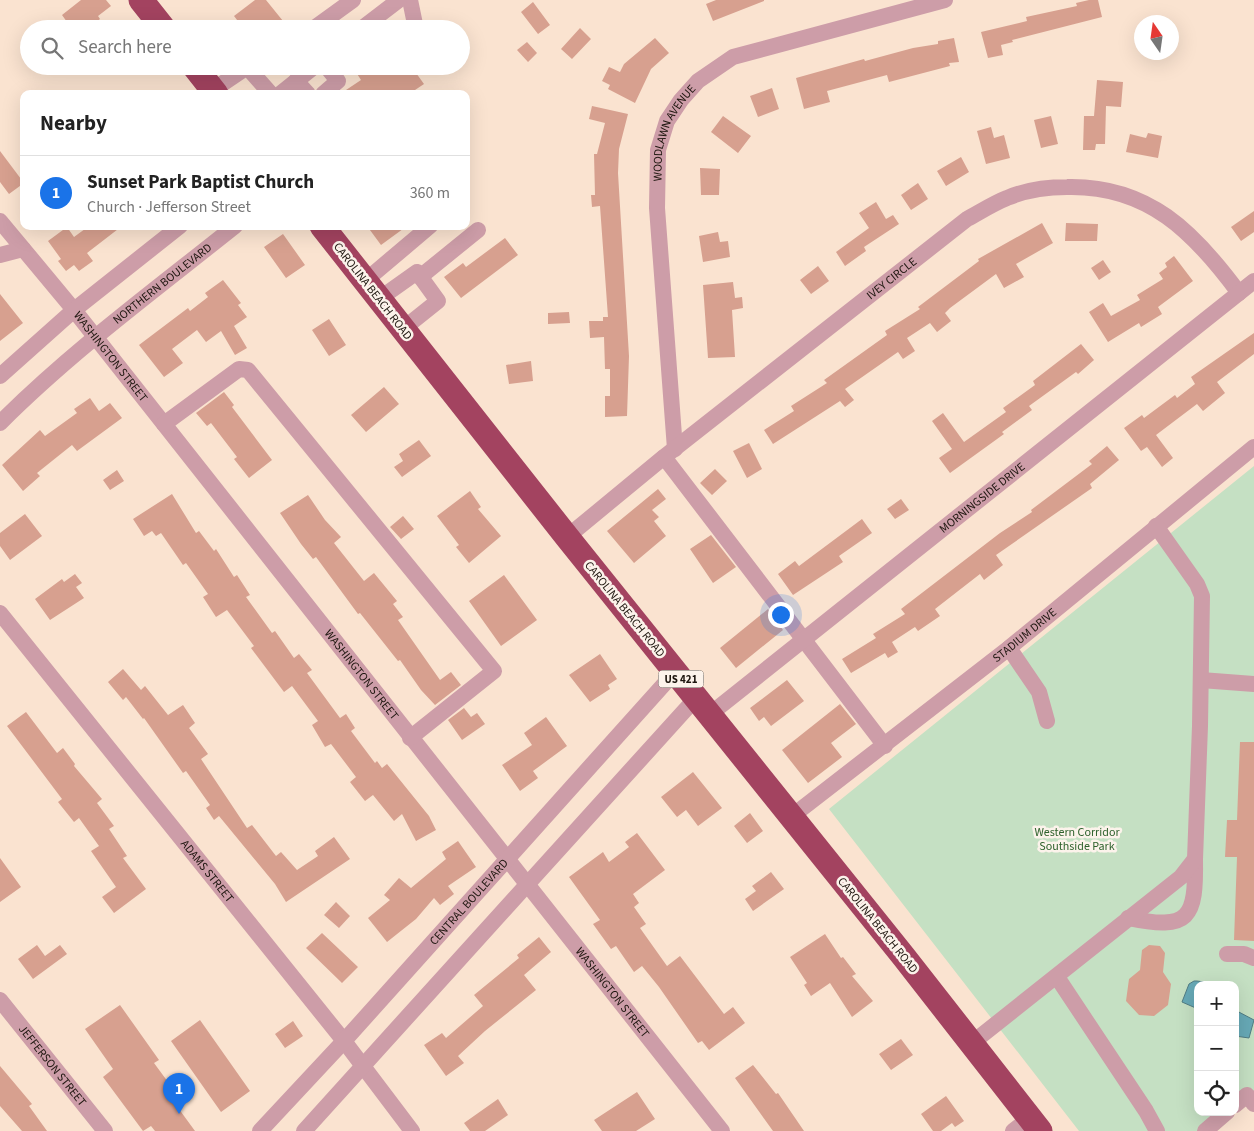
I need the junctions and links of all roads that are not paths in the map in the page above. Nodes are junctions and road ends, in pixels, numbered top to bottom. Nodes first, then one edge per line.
1 (141, 0) edge
2 (353, 0) edge
3 (399, 0) edge
4 (410, 0) edge
5 (945, 0) edge
6 (157, 20) edge
7 (325, 20) edge
8 (373, 20) edge
9 (414, 20) edge
10 (201, 75) edge
11 (237, 75) edge
12 (260, 75) edge
13 (304, 75) edge
14 (333, 75) edge
15 (296, 81) junction
16 (213, 90) edge
17 (218, 90) edge
18 (269, 90) edge
19 (285, 90) edge
20 (304, 90) edge
21 (328, 90) edge
22 (0, 221) edge
23 (175, 230) edge
24 (230, 230) edge
25 (331, 230) edge
26 (426, 230) edge
27 (478, 230) dead end
28 (23, 249) junction
29 (0, 255) edge
30 (420, 277) junction
31 (1254, 281) edge
32 (372, 290) junction
33 (1239, 292) junction
34 (74, 310) junction
35 (403, 329) junction
36 (95, 338) junction
37 (0, 376) edge
38 (0, 423) edge
39 (164, 424) junction
40 (1254, 448) edge
41 (669, 453) junction
42 (1156, 526) junction
43 (567, 537) junction
44 (0, 613) edge
45 (803, 639) junction
46 (1009, 648) junction
47 (675, 672) junction
48 (1201, 680) junction
49 (1254, 684) edge
50 (703, 706) junction
51 (1047, 721) dead end
52 (410, 738) junction
53 (885, 746) junction
54 (791, 817) junction
55 (1194, 859) junction
56 (507, 861) junction
57 (527, 886) junction
58 (1128, 918) junction
59 (1226, 954) dead end
60 (1254, 958) edge
61 (1057, 977) junction
62 (0, 1000) edge
63 (344, 1041) junction
64 (972, 1043) junction
65 (363, 1068) junction
66 (1239, 1102) edge
67 (1254, 1104) edge
68 (1222, 1116) edge
69 (1028, 1127) edge
70 (106, 1131) edge
71 (260, 1131) edge
72 (304, 1131) edge
73 (412, 1131) edge
74 (722, 1131) edge
75 (1157, 1131) edge
76 (1205, 1131) edge

1 - 6 highway
2 - 7 street
3 - 8 street
4 - 9 street
5 - 41 street, WOODLAWN AVENUE
10 - 16 highway
11 - 17 street
12 - 18 street
13 - 15 street
14 - 21 street
15 - 19 street
15 - 20 street
22 - 28 street, WASHINGTON STREET
23 - 34 street
24 - 36 street, NORTHERN BOULEVARD
25 - 32 highway, CAROLINA BEACH ROAD / US 421
26 - 32 street
27 - 30 street
28 - 29 street
28 - 34 street, WASHINGTON STREET
30 - 32 street
30 - 35 street
31 - 33 street, MORNINGSIDE DRIVE
32 - 35 highway, CAROLINA BEACH ROAD / US 421
33 - 41 street, IVEY CIRCLE
33 - 45 street, MORNINGSIDE DRIVE
34 - 36 street, WASHINGTON STREET
34 - 37 street
35 - 43 highway, CAROLINA BEACH ROAD / US 421
36 - 38 street, NORTHERN BOULEVARD
36 - 39 street, WASHINGTON STREET
39 - 52 street, WASHINGTON STREET
39 - 52 street
40 - 42 street, STADIUM DRIVE
41 - 43 street, IVEY CIRCLE
41 - 45 street
42 - 46 street, STADIUM DRIVE
42 - 48 street
43 - 47 highway, CAROLINA BEACH ROAD / US 421
44 - 63 street, ADAMS STREET
45 - 50 street, MORNINGSIDE DRIVE
45 - 53 street
46 - 51 street
46 - 53 street, STADIUM DRIVE
47 - 50 highway, CAROLINA BEACH ROAD / US 421
47 - 56 street, CENTRAL BOULEVARD
48 - 49 street
48 - 55 street
50 - 54 highway, CAROLINA BEACH ROAD / US 421
50 - 57 street
52 - 56 street, WASHINGTON STREET
53 - 54 street, STADIUM DRIVE
54 - 64 highway, CAROLINA BEACH ROAD / US 421
55 - 58 street
55 - 58 street
56 - 57 street, WASHINGTON STREET
56 - 63 street, CENTRAL BOULEVARD
57 - 65 street
57 - 74 street, WASHINGTON STREET
58 - 61 street
59 - 60 street
61 - 64 street
61 - 75 street
62 - 70 street, JEFFERSON STREET
63 - 65 street, ADAMS STREET
63 - 71 street, CENTRAL BOULEVARD
64 - 69 highway, CAROLINA BEACH ROAD / US 421
65 - 72 street
65 - 73 street, ADAMS STREET
66 - 67 street
68 - 76 street

